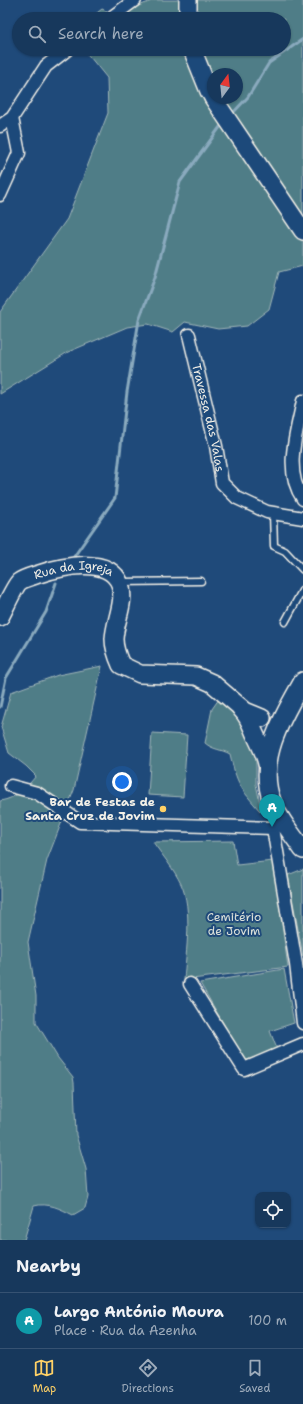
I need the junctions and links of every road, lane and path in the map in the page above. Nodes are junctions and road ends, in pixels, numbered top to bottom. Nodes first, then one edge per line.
1 (135, 0) edge
2 (188, 0) edge
3 (119, 12) edge
4 (188, 12) edge
5 (59, 56) edge
6 (195, 56) edge
7 (207, 87) edge
8 (218, 104) edge
9 (12, 118) junction
10 (0, 126) edge
11 (0, 195) edge
12 (303, 231) edge
13 (189, 335) dead end
14 (303, 401) edge
15 (303, 499) edge
16 (273, 513) junction
17 (303, 518) edge
18 (303, 570) edge
19 (119, 582) junction
20 (201, 582) dead end
21 (303, 588) edge
22 (0, 617) edge
23 (285, 622) dead end
24 (303, 681) edge
25 (266, 729) junction
26 (11, 786) dead end
27 (279, 825) junction
28 (303, 850) edge
29 (190, 984) dead end
30 (303, 1023) edge
31 (303, 1044) edge

1 - 3 street
2 - 4 street
5 - 9 street
6 - 7 street
8 - 12 street
9 - 10 street
9 - 11 street
13 - 16 street, Travessa das Valas
14 - 15 street
16 - 17 street, Travessa das Valas
16 - 18 lane
19 - 20 lane
19 - 22 street, Rua da Igreja
19 - 25 street, Rua da Igreja
21 - 23 lane
24 - 25 street
25 - 27 street
26 - 27 street
27 - 28 street
27 - 30 street
29 - 31 street

